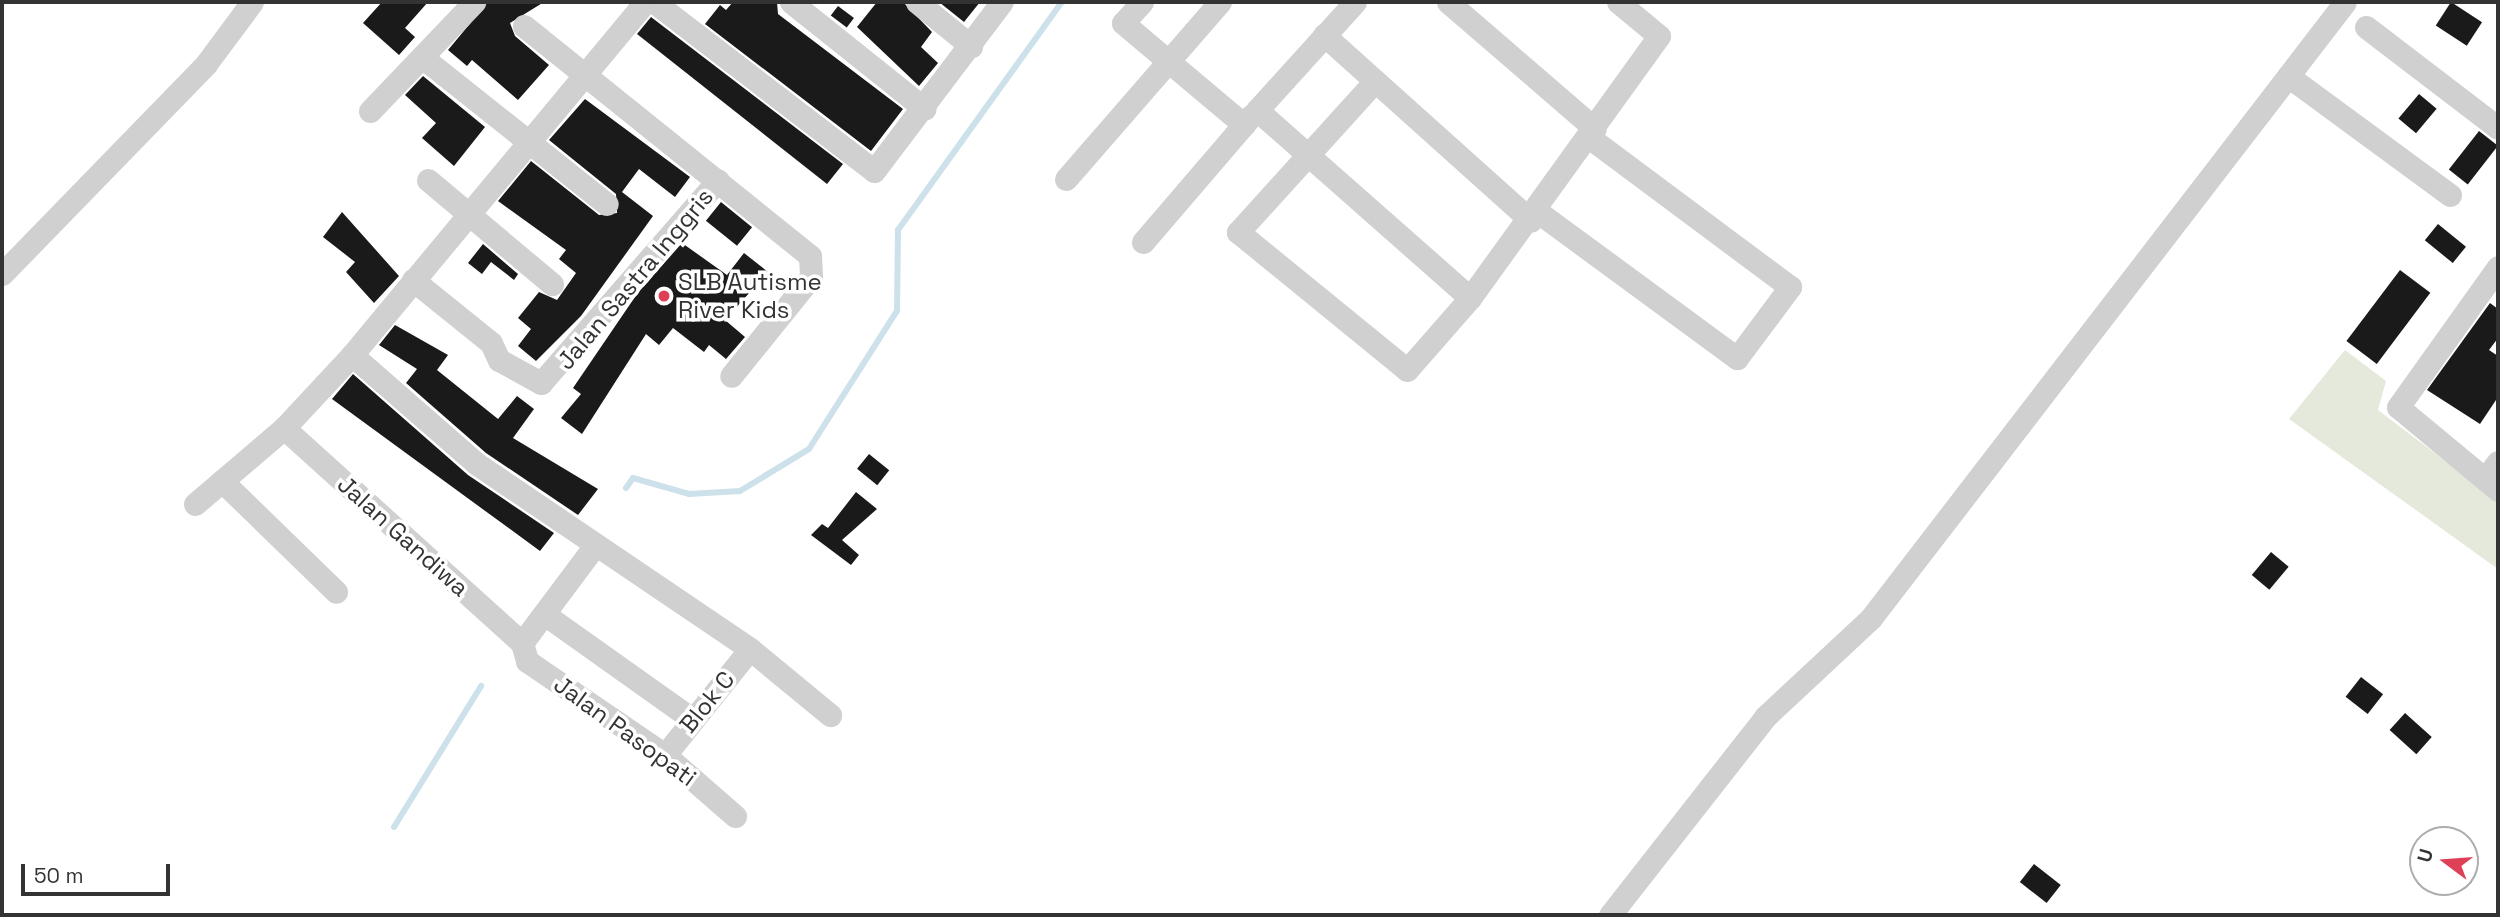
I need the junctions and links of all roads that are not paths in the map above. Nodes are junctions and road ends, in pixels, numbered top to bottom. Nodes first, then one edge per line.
1 (252, 2) edge
2 (474, 2) edge
3 (645, 2) edge
4 (654, 2) edge
5 (791, 2) edge
6 (917, 2) edge
7 (1002, 2) edge
8 (1142, 2) edge
9 (1220, 2) edge
10 (1355, 2) edge
11 (1448, 2) edge
12 (1618, 2) edge
13 (2345, 2) edge
14 (524, 26) dead end
15 (2366, 27) dead end
16 (1324, 36) junction
17 (971, 46) junction
18 (422, 57) junction
19 (1168, 63) junction
20 (585, 76) junction
21 (2288, 76) junction
22 (1375, 81) junction
23 (925, 109) junction
24 (370, 111) dead end
25 (1250, 118) junction
26 (2498, 128) edge
27 (1592, 133) junction
28 (527, 141) junction
29 (1306, 153) junction
30 (1066, 179) dead end
31 (428, 180) dead end
32 (718, 180) junction
33 (2451, 195) dead end
34 (607, 205) dead end
35 (467, 213) junction
36 (1534, 216) junction
37 (1143, 242) dead end
38 (2498, 267) edge
39 (2, 274) edge
40 (413, 281) junction
41 (552, 284) dead end
42 (1470, 298) junction
43 (352, 355) junction
44 (731, 376) dead end
45 (284, 428) junction
46 (2494, 477) edge
47 (222, 481) junction
48 (195, 505) dead end
49 (593, 548) junction
50 (336, 592) dead end
51 (547, 616) junction
52 (522, 643) junction
53 (750, 649) junction
54 (830, 715) dead end
55 (692, 719) junction
56 (665, 755) junction
57 (735, 816) dead end
58 (1610, 915) edge

1 - 39 street
2 - 18 street
3 - 20 street
4 - 23 street
5 - 23 street
6 - 17 street
7 - 17 street
8 - 19 street
9 - 19 street
10 - 16 street
11 - 27 street
12 - 27 street
13 - 21 street
14 - 20 street
15 - 26 street
16 - 22 street
16 - 25 street
17 - 23 street
18 - 24 street
18 - 28 street
19 - 25 street
19 - 30 street
20 - 28 street
20 - 32 street
21 - 33 street
21 - 58 street
22 - 29 street
22 - 36 street
25 - 29 street
25 - 37 street
27 - 36 street
27 - 36 street
28 - 34 street
28 - 35 street
29 - 42 street
29 - 42 street
31 - 35 street
32 - 40 street, Jalan Sastra Inggris
32 - 44 street
35 - 40 street
35 - 41 street
36 - 42 street
38 - 46 street
40 - 43 street
43 - 45 street
43 - 49 street
45 - 47 street
45 - 52 street, Jalan Gandiwa
47 - 48 street
47 - 50 street
49 - 51 street
49 - 53 street
51 - 52 street
51 - 55 street
52 - 56 street, Jalan Pasopati
53 - 54 street
53 - 55 street, Blok C
55 - 56 street, Blok C
56 - 57 street, Jalan Pasopati

